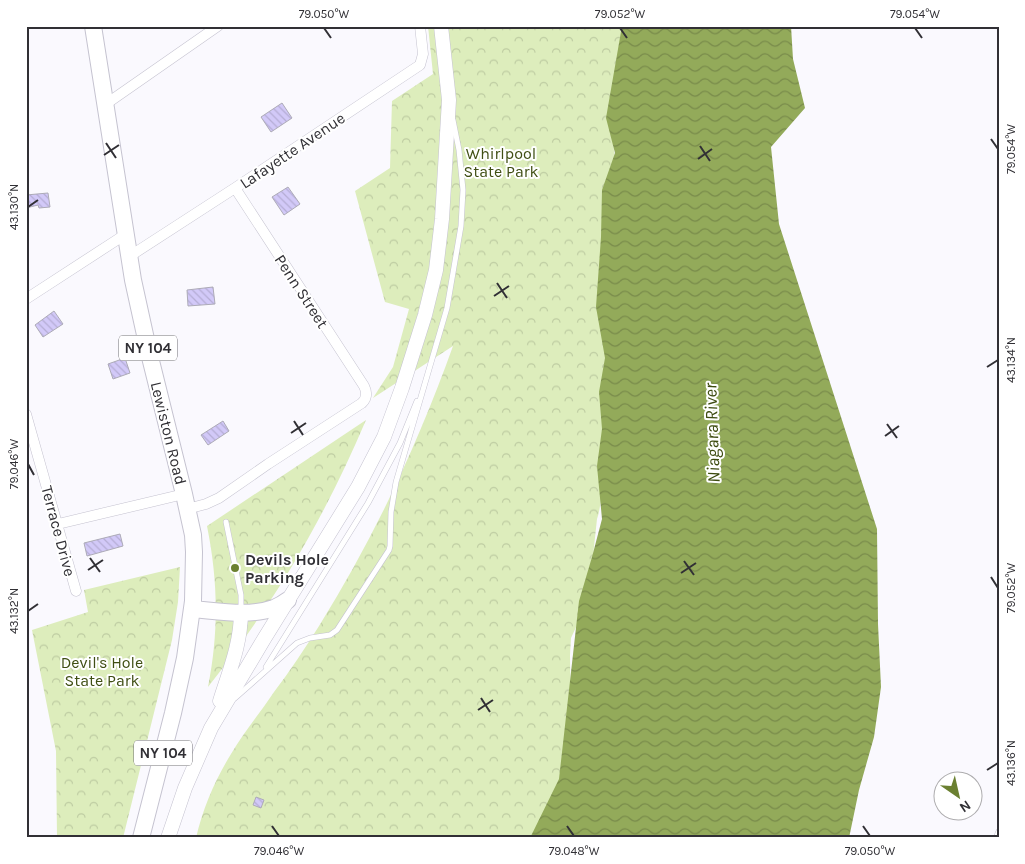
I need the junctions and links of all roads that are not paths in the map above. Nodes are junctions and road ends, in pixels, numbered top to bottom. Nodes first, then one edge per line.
1 (93, 26) edge
2 (218, 26) edge
3 (420, 26) edge
4 (441, 26) edge
5 (449, 100) junction
6 (106, 104) junction
7 (235, 188) junction
8 (126, 234) junction
9 (130, 256) junction
10 (26, 299) edge
11 (428, 374) junction
12 (26, 414) edge
13 (186, 501) junction
14 (226, 522) dead end
15 (58, 524) junction
16 (76, 591) dead end
17 (288, 600) junction
18 (192, 608) junction
19 (241, 612) junction
20 (262, 674) junction
21 (220, 712) junction
22 (211, 728) junction
23 (999, 831) edge
24 (142, 838) edge
25 (168, 838) edge
26 (996, 838) edge

1 - 6 main road, Lewiston Road / NY 104
2 - 6 street
3 - 7 street, Lafayette Avenue
4 - 5 main road
5 - 11 lane
5 - 17 main road
6 - 8 main road, Lewiston Road / NY 104
7 - 9 street, Lafayette Avenue
7 - 13 street, Penn Street
8 - 9 main road, Lewiston Road / NY 104
8 - 10 street
9 - 13 main road, Lewiston Road / NY 104
11 - 20 lane
11 - 20 lane
12 - 15 street, Terrace Drive
13 - 15 street
13 - 18 main road, Lewiston Road / NY 104
14 - 19 lane
15 - 16 street, Terrace Drive
17 - 19 main road
17 - 21 main road
18 - 19 main road
18 - 24 main road, Lewiston Road / NY 104
19 - 22 main road
20 - 21 lane
21 - 22 main road
22 - 25 main road
23 - 26 lane

